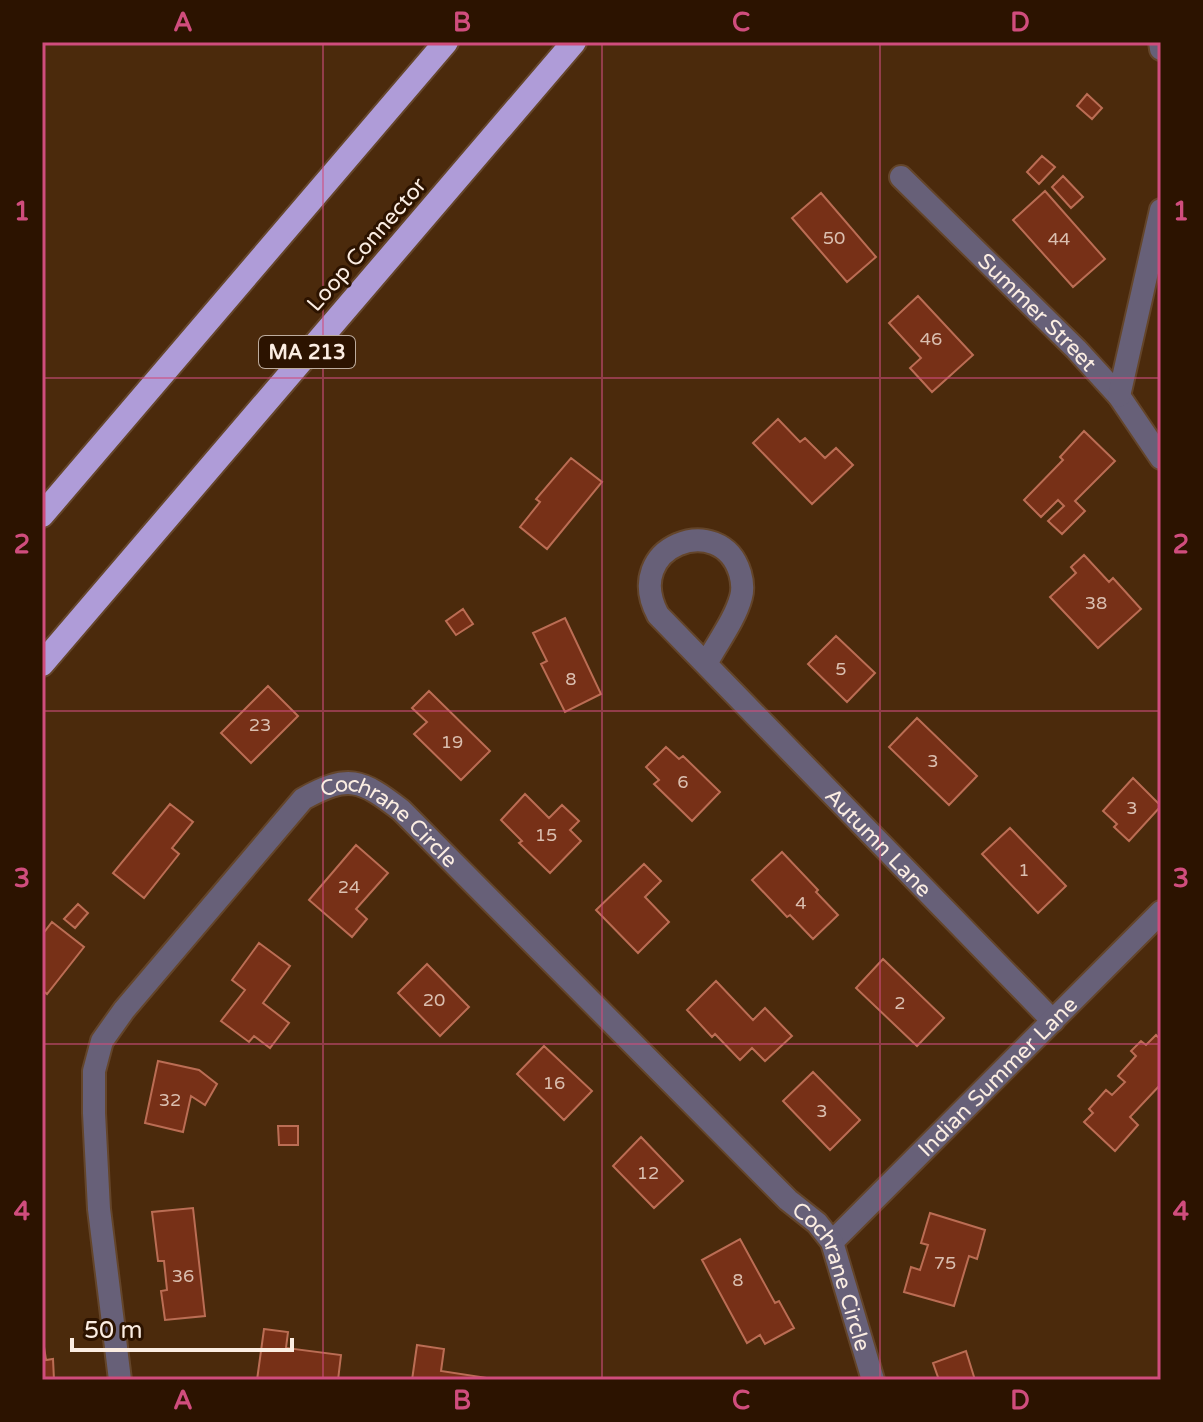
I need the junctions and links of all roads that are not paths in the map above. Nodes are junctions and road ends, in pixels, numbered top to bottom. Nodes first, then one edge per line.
1 (446, 42) edge
2 (574, 42) edge
3 (1160, 42) edge
4 (1161, 49) edge
5 (901, 177) dead end
6 (1161, 210) edge
7 (1119, 396) junction
8 (1161, 458) edge
9 (42, 515) edge
10 (42, 664) edge
11 (706, 664) junction
12 (1161, 912) edge
13 (1053, 1021) junction
14 (832, 1242) junction
15 (120, 1380) edge
16 (873, 1380) edge

1 - 9 highway
2 - 10 highway, Loop Connector / MA 213
3 - 4 street
5 - 7 street, Summer Street
6 - 7 street
7 - 8 street, Summer Street
11 - 11 street, Autumn Lane
11 - 13 street, Autumn Lane
12 - 13 street, Indian Summer Lane
13 - 14 street, Indian Summer Lane
14 - 15 street, Cochrane Circle
14 - 16 street, Cochrane Circle

